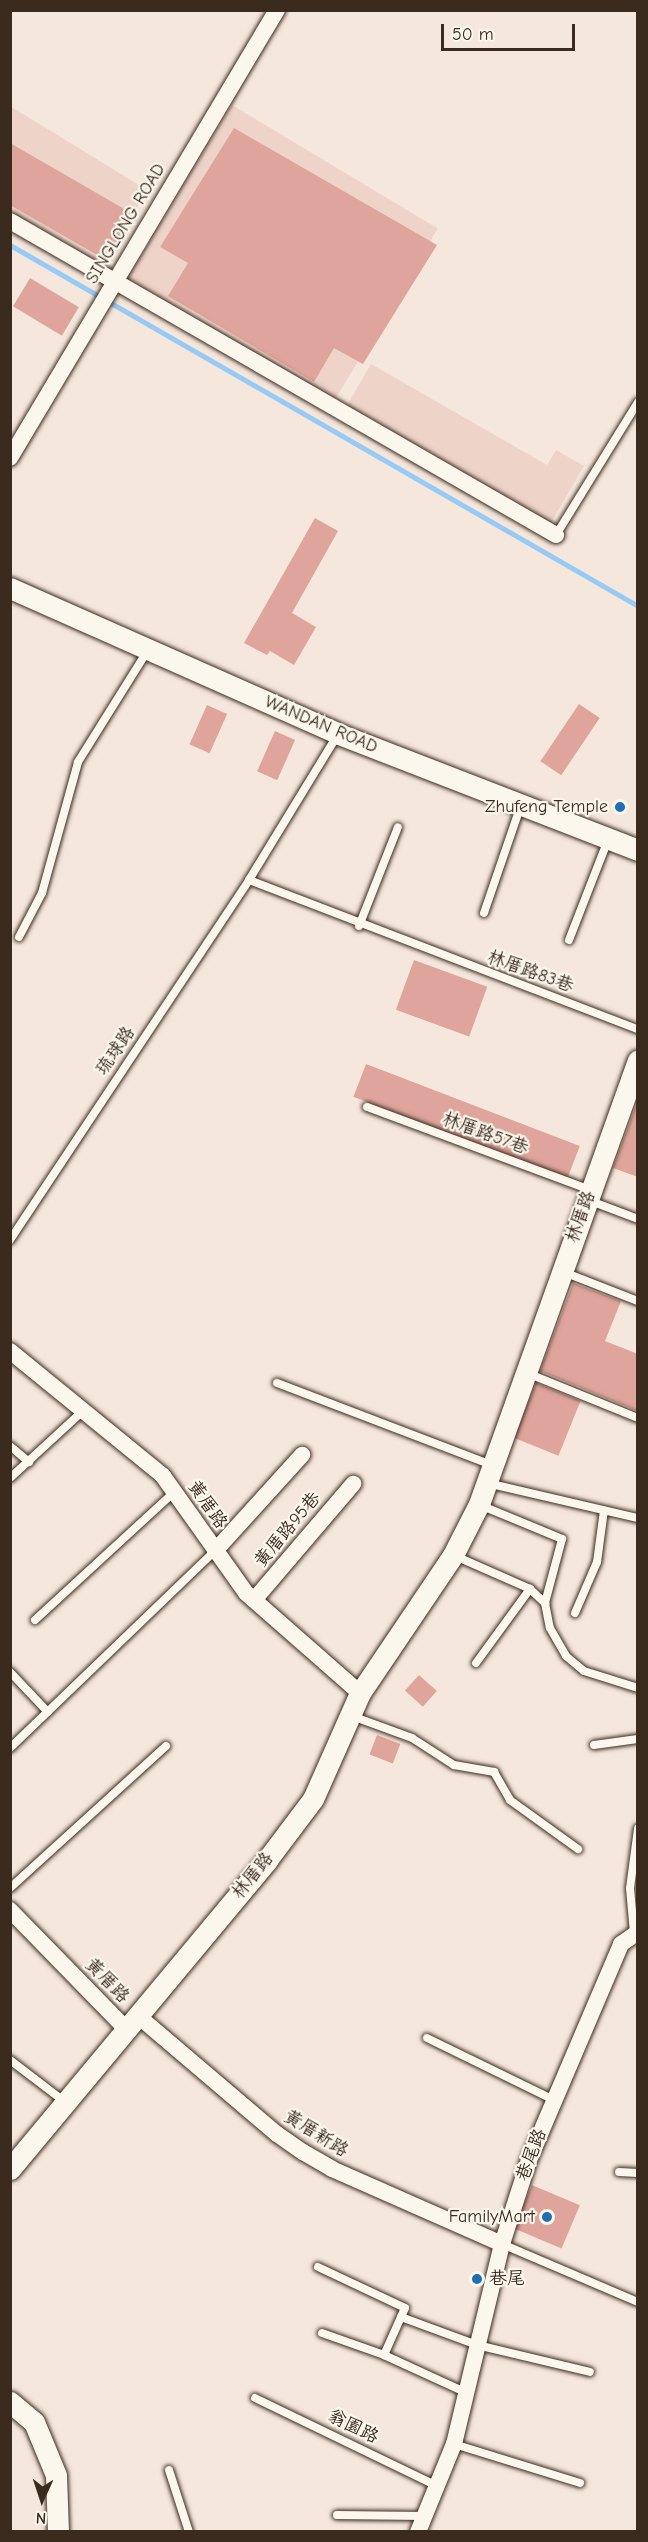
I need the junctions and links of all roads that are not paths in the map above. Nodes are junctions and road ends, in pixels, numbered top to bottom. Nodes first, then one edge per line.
1 (277, 10) edge
2 (10, 221) edge
3 (108, 293) junction
4 (638, 402) edge
5 (10, 458) edge
6 (556, 535) joint
7 (10, 588) edge
8 (149, 649) junction
9 (339, 734) junction
10 (521, 805) junction
11 (398, 827) dead end
12 (609, 838) junction
13 (638, 850) edge
14 (249, 880) junction
15 (484, 913) dead end
16 (359, 926) junction
17 (19, 937) dead end
18 (569, 940) dead end
19 (638, 1029) edge
20 (638, 1060) edge
21 (367, 1107) dead end
22 (589, 1195) junction
23 (638, 1219) edge
24 (10, 1240) edge
25 (561, 1271) junction
26 (638, 1301) edge
27 (10, 1351) edge
28 (526, 1373) junction
29 (277, 1383) dead end
30 (85, 1409) junction
31 (638, 1418) edge
32 (10, 1446) edge
33 (302, 1455) dead end
34 (28, 1462) junction
35 (490, 1474) junction
36 (10, 1478) edge
37 (352, 1485) dead end
38 (174, 1492) junction
39 (479, 1504) junction
40 (604, 1510) junction
41 (638, 1518) edge
42 (215, 1551) junction
43 (453, 1555) junction
44 (530, 1589) junction
45 (254, 1600) junction
46 (545, 1603) junction
47 (575, 1613) dead end
48 (35, 1620) dead end
49 (476, 1663) dead end
50 (10, 1672) edge
51 (638, 1688) edge
52 (360, 1693) junction
53 (48, 1712) junction
54 (352, 1716) junction
55 (638, 1738) edge
56 (594, 1745) dead end
57 (166, 1746) dead end
58 (10, 1748) edge
59 (638, 1828) edge
60 (578, 1849) dead end
61 (10, 1888) edge
62 (10, 1910) edge
63 (636, 1933) edge
64 (131, 2022) junction
65 (428, 2038) dead end
66 (10, 2060) edge
67 (554, 2100) junction
68 (67, 2104) junction
69 (10, 2169) edge
70 (619, 2172) dead end
71 (638, 2173) edge
72 (502, 2244) junction
73 (318, 2268) dead end
74 (638, 2302) edge
75 (401, 2317) junction
76 (322, 2333) dead end
77 (477, 2345) junction
78 (384, 2355) junction
79 (590, 2372) dead end
80 (467, 2393) junction
81 (255, 2398) dead end
82 (10, 2402) edge
83 (454, 2444) junction
84 (169, 2470) dead end
85 (580, 2483) dead end
86 (437, 2486) junction
87 (337, 2515) dead end
88 (421, 2524) edge
89 (58, 2532) edge
90 (189, 2532) edge

1 - 3 street, SINGLONG ROAD
2 - 3 street
3 - 5 street, SINGLONG ROAD
3 - 6 street
4 - 6 lane
7 - 8 street, WANDAN ROAD
8 - 9 street, WANDAN ROAD
8 - 17 lane
9 - 10 street, WANDAN ROAD
9 - 14 lane, 琉球路
10 - 12 street, WANDAN ROAD
10 - 15 lane
11 - 16 lane
12 - 13 street, WANDAN ROAD
12 - 18 lane
14 - 16 lane
14 - 24 lane, 琉球路
16 - 19 lane, 林厝路83巷
20 - 22 street, 林厝路
21 - 22 lane, 林厝路57巷
22 - 23 lane, 林厝路57巷
22 - 25 street, 林厝路
25 - 26 lane
25 - 28 street, 林厝路
27 - 30 street, 黃厝路
28 - 31 lane
28 - 35 street, 林厝路
29 - 35 lane
30 - 34 lane
30 - 38 street, 黃厝路
32 - 34 lane
33 - 42 street
34 - 36 lane
35 - 39 street, 林厝路
35 - 40 lane
37 - 45 street, 黃厝路95巷
38 - 42 street, 黃厝路
38 - 48 lane
39 - 43 street, 林厝路
39 - 46 lane
40 - 41 lane
40 - 47 lane
42 - 45 street, 黃厝路
42 - 53 lane
43 - 44 lane
43 - 52 street, 林厝路
44 - 46 lane
44 - 49 lane
45 - 52 street, 黃厝路
46 - 51 lane
50 - 53 lane
52 - 54 street, 林厝路
53 - 58 lane
54 - 60 lane
54 - 64 street, 林厝路
55 - 56 lane
57 - 61 lane
59 - 63 lane
62 - 64 street, 黃厝路
63 - 67 street, 巷尾路
64 - 68 street, 林厝路
64 - 72 street, 黃厝新路
65 - 67 lane
66 - 68 lane
67 - 72 street, 巷尾路
68 - 69 street, 林厝路
70 - 71 lane
72 - 74 lane
72 - 77 street, 巷尾路
73 - 75 lane
75 - 77 lane
75 - 78 lane
76 - 78 lane
77 - 79 lane
77 - 80 street, 巷尾路
78 - 80 lane
80 - 83 street, 巷尾路
81 - 86 lane, 翁園路
82 - 89 street
83 - 85 lane
83 - 86 street, 巷尾路
84 - 90 lane
86 - 88 street, 巷尾路
87 - 88 lane

